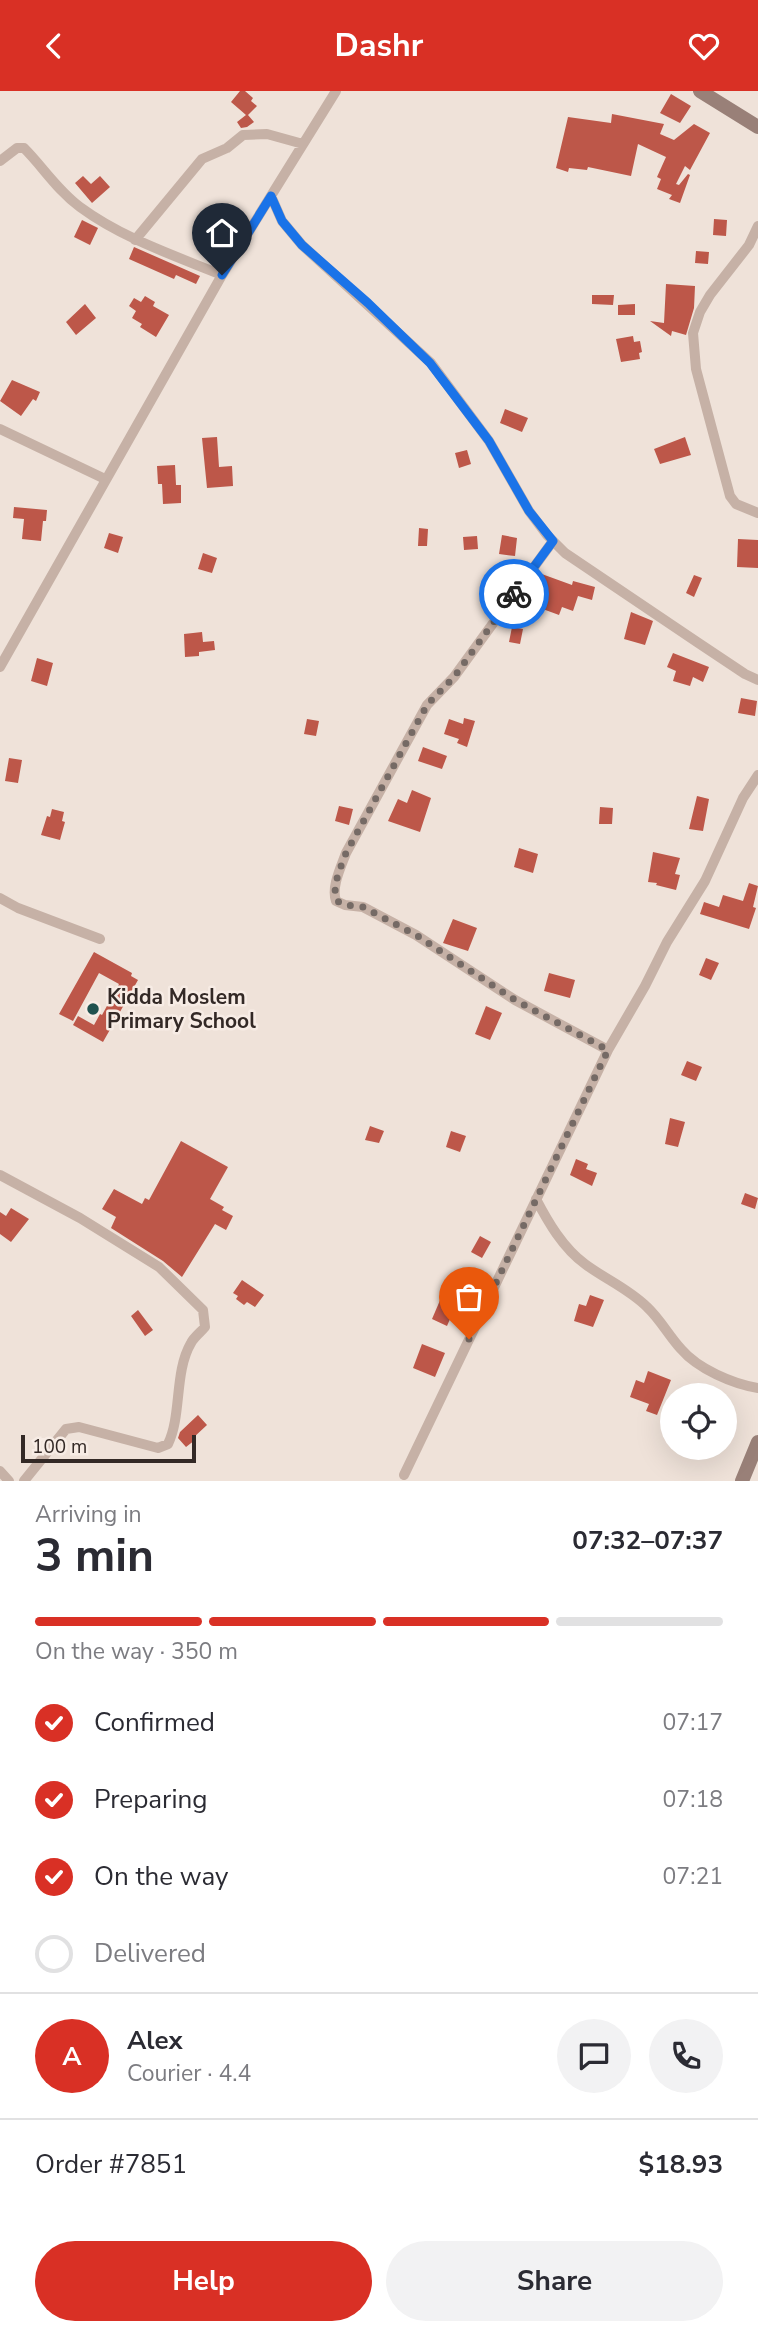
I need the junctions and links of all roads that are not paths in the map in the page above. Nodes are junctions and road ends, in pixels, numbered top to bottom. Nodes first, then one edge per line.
1 (336, 91) edge
2 (700, 91) edge
3 (758, 127) edge
4 (303, 144) junction
5 (0, 161) edge
6 (271, 196) junction
7 (758, 226) edge
8 (135, 240) junction
9 (222, 275) junction
10 (0, 429) edge
11 (105, 479) junction
12 (758, 513) edge
13 (553, 541) junction
14 (0, 667) edge
15 (758, 680) edge
16 (758, 775) edge
17 (0, 898) edge
18 (100, 939) dead end
19 (608, 1050) junction
20 (0, 1175) edge
21 (536, 1199) junction
22 (758, 1388) edge
23 (758, 1442) edge
24 (0, 1471) edge
25 (404, 1475) dead end
26 (747, 1479) edge
27 (9, 1481) edge
28 (24, 1481) edge

1 - 4 street
2 - 3 street
4 - 6 street
4 - 8 street
5 - 8 street
6 - 9 street
6 - 13 street
7 - 12 street
8 - 9 street
9 - 11 street
10 - 11 street
11 - 14 street
13 - 15 street
13 - 19 street
16 - 19 street
17 - 18 street
19 - 21 street
20 - 28 street
21 - 22 street
21 - 25 street
23 - 26 street
24 - 27 street

